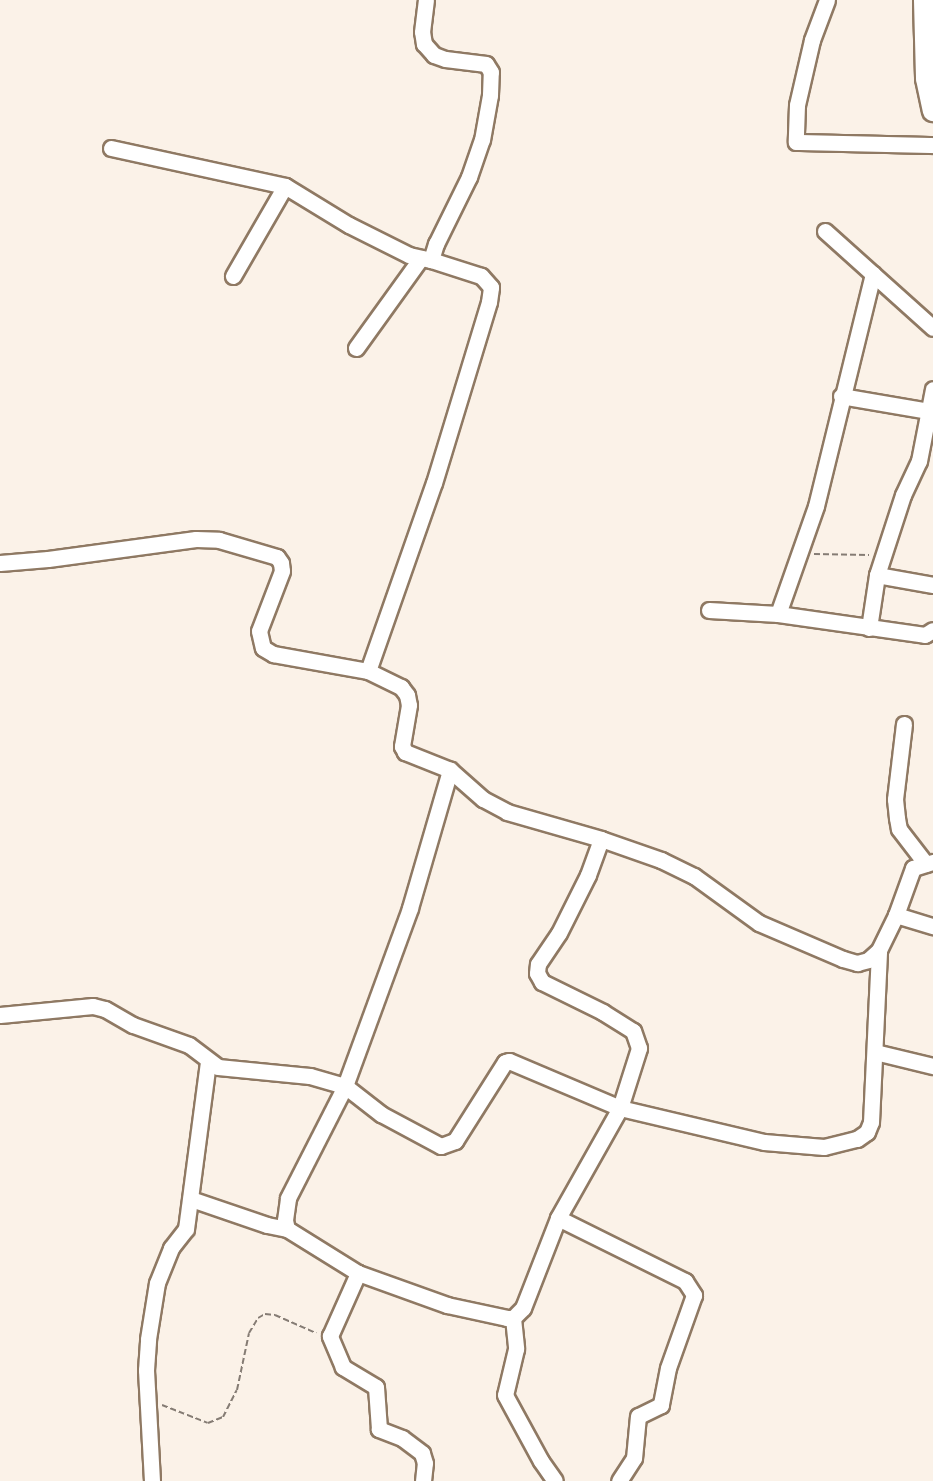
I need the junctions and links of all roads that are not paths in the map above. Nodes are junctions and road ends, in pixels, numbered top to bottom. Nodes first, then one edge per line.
1 (426, 0) edge
2 (827, 0) edge
3 (924, 0) edge
4 (933, 110) edge
5 (933, 145) edge
6 (111, 148) dead end
7 (285, 186) junction
8 (825, 231) dead end
9 (426, 259) junction
10 (873, 274) junction
11 (233, 276) dead end
12 (933, 328) edge
13 (356, 348) dead end
14 (933, 389) edge
15 (841, 396) junction
16 (928, 411) junction
17 (0, 563) edge
18 (877, 575) junction
19 (933, 585) edge
20 (710, 610) dead end
21 (778, 614) junction
22 (869, 628) junction
23 (933, 630) edge
24 (368, 671) junction
25 (904, 724) dead end
26 (450, 770) junction
27 (601, 839) junction
28 (929, 863) edge
29 (896, 915) junction
30 (933, 926) edge
31 (879, 950) junction
32 (1, 1015) edge
33 (874, 1052) junction
34 (208, 1061) junction
35 (933, 1066) edge
36 (345, 1086) junction
37 (620, 1108) junction
38 (191, 1199) junction
39 (558, 1218) junction
40 (287, 1229) junction
41 (358, 1273) junction
42 (513, 1317) junction
43 (153, 1481) edge
44 (423, 1481) edge
45 (555, 1481) edge
46 (619, 1481) edge

1 - 9 street
2 - 5 street
3 - 4 main road
6 - 7 street
7 - 9 street
7 - 11 street
8 - 10 street
9 - 13 street
9 - 24 street
10 - 12 street
10 - 15 street
14 - 16 street
15 - 16 street
15 - 21 street
16 - 18 street
17 - 24 street
18 - 19 street
18 - 22 street
20 - 21 street
21 - 22 street
22 - 23 street
24 - 26 street
25 - 28 street
26 - 27 street
26 - 36 street
27 - 31 street
27 - 37 street
28 - 29 street
29 - 30 street
29 - 31 street
31 - 33 street
32 - 34 street
33 - 35 street
33 - 37 street
34 - 36 street
34 - 38 street
36 - 37 street
36 - 40 street
37 - 39 street
38 - 40 street
38 - 43 street
39 - 42 street
39 - 46 street
40 - 41 street
41 - 42 street
41 - 44 street
42 - 45 street

